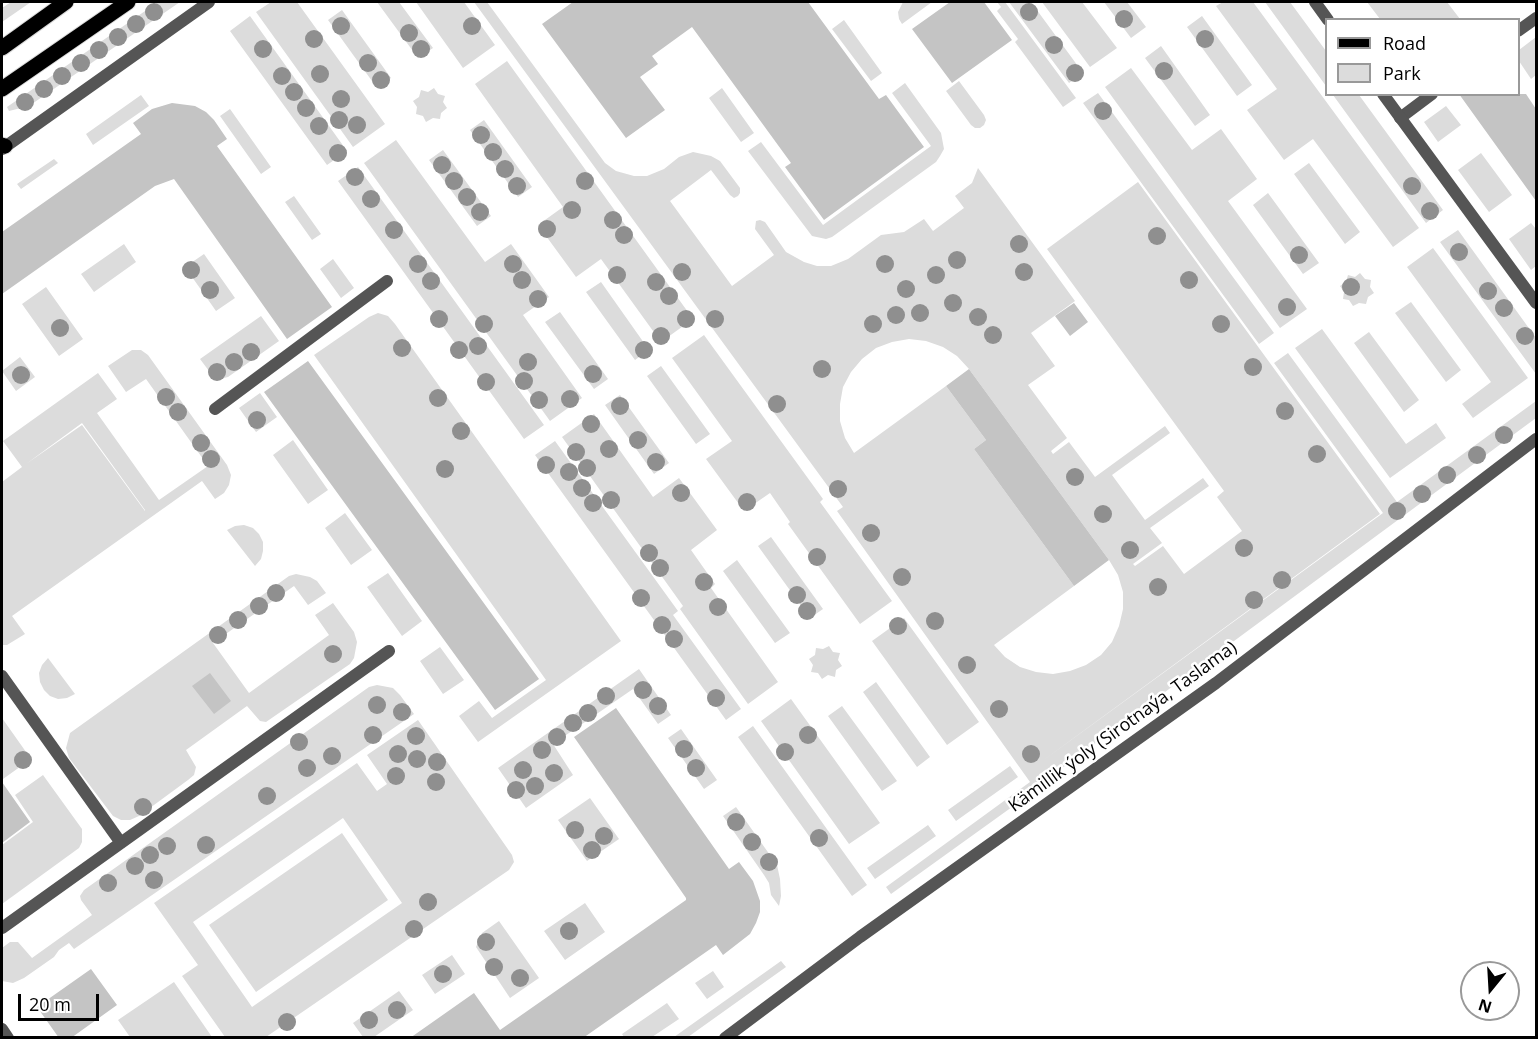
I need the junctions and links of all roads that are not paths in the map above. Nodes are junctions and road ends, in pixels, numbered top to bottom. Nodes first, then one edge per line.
1 (66, 2) edge
2 (128, 2) edge
3 (209, 2) edge
4 (1315, 2) edge
5 (1327, 18) edge
6 (1536, 18) edge
7 (1520, 30) edge
8 (2, 48) edge
9 (2, 89) edge
10 (1384, 96) edge
11 (1429, 96) edge
12 (1400, 118) junction
13 (3, 147) edge
14 (387, 281) dead end
15 (1536, 303) edge
16 (215, 409) dead end
17 (1536, 439) edge
18 (389, 651) dead end
19 (2, 676) edge
20 (122, 843) junction
21 (2, 928) edge
22 (2, 1029) edge
23 (8, 1038) edge
24 (725, 1038) edge

1 - 8 main road
2 - 9 main road
3 - 13 street
4 - 5 street
6 - 7 street
10 - 12 street
11 - 12 street
12 - 15 street
14 - 16 street
17 - 24 street, Kämillik ýoly (Sirotnaýa, Taslama)
18 - 20 street
19 - 20 street
20 - 21 street
22 - 23 street

